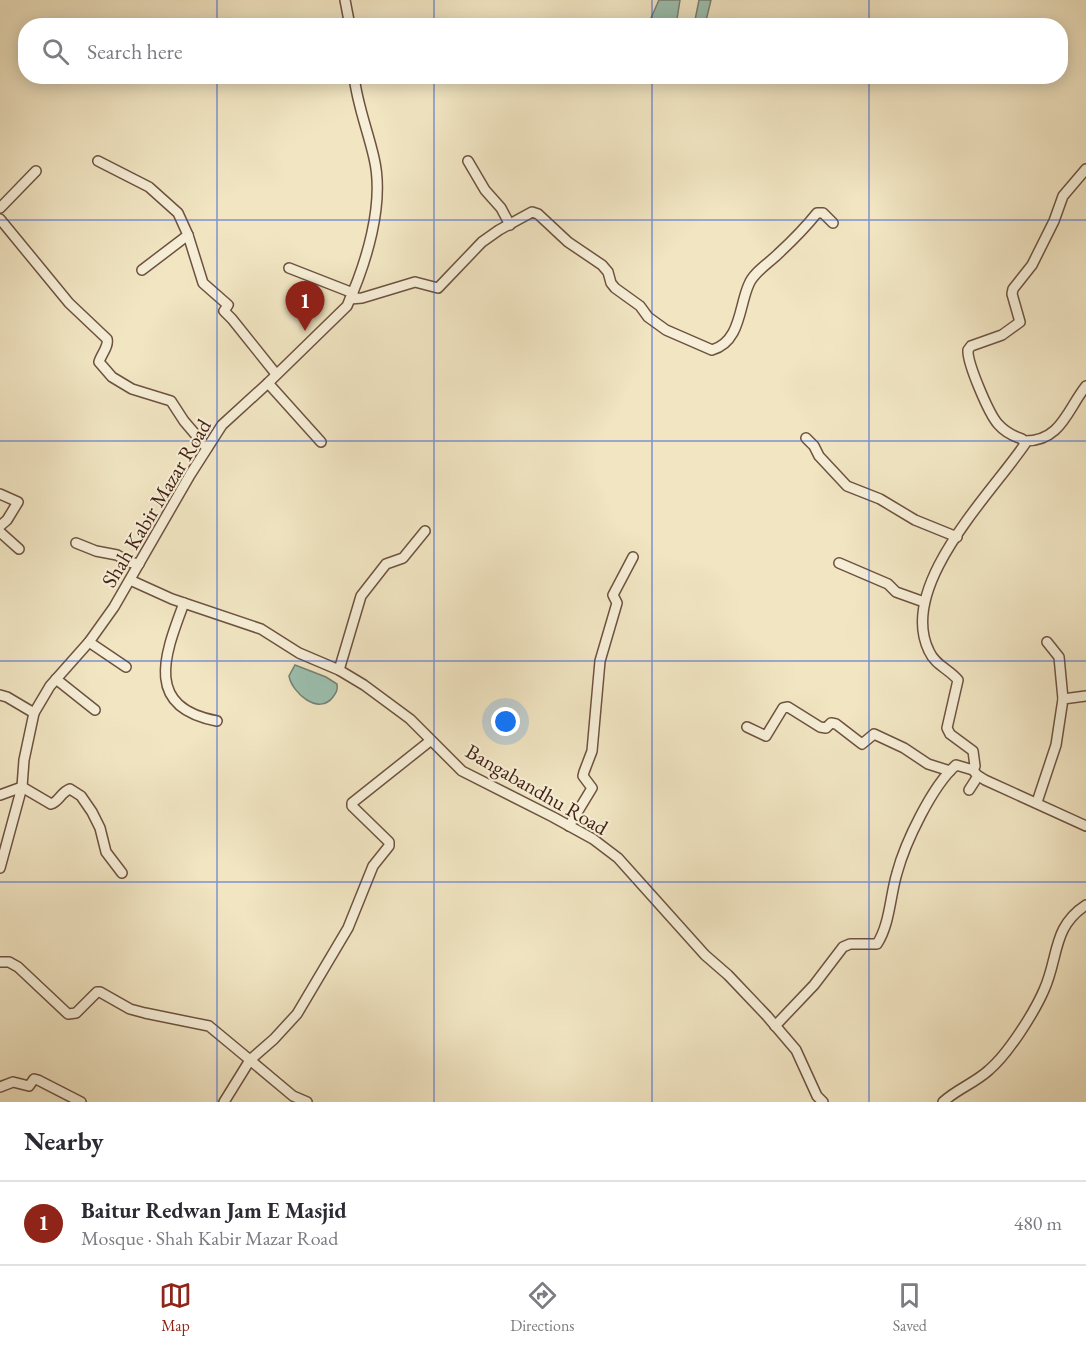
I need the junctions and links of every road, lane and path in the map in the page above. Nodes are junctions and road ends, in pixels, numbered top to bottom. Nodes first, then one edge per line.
1 (345, 0) edge
2 (348, 18) edge
3 (356, 84) edge
4 (98, 161) dead end
5 (468, 161) dead end
6 (1086, 169) edge
7 (36, 171) dead end
8 (0, 208) edge
9 (0, 219) edge
10 (833, 223) dead end
11 (510, 225) junction
12 (188, 235) junction
13 (289, 268) dead end
14 (142, 270) dead end
15 (352, 296) junction
16 (276, 375) junction
17 (268, 384) junction
18 (1086, 386) edge
19 (806, 438) dead end
20 (1025, 441) junction
21 (321, 442) dead end
22 (207, 448) junction
23 (0, 494) edge
24 (0, 526) edge
25 (425, 531) dead end
26 (0, 532) edge
27 (957, 537) junction
28 (76, 543) dead end
29 (19, 549) dead end
30 (633, 557) dead end
31 (839, 563) dead end
32 (139, 564) junction
33 (130, 580) junction
34 (924, 602) junction
35 (184, 603) junction
36 (89, 642) junction
37 (1047, 642) dead end
38 (126, 666) dead end
39 (339, 670) junction
40 (56, 679) junction
41 (0, 695) edge
42 (1086, 696) edge
43 (1063, 699) junction
44 (95, 710) dead end
45 (34, 713) junction
46 (217, 721) dead end
47 (747, 727) dead end
48 (430, 741) junction
49 (950, 771) junction
50 (976, 773) junction
51 (22, 788) junction
52 (969, 790) dead end
53 (0, 795) edge
54 (1037, 802) junction
55 (569, 826) junction
56 (1086, 826) edge
57 (0, 868) edge
58 (122, 873) dead end
59 (1086, 905) edge
60 (0, 962) edge
61 (775, 1026) junction
62 (250, 1060) junction
63 (0, 1087) edge
64 (81, 1102) edge
65 (224, 1102) edge
66 (307, 1102) edge
67 (824, 1102) edge
68 (943, 1102) edge

1 - 2 street
3 - 15 street, Shah Kabir Mazar Road
4 - 12 street
5 - 11 street
6 - 20 street
7 - 8 street
9 - 22 street
10 - 11 street
11 - 15 street
12 - 14 street
12 - 16 street
13 - 15 street
15 - 16 street, Shah Kabir Mazar Road
16 - 17 street, Shah Kabir Mazar Road
17 - 21 street
17 - 22 street, Shah Kabir Mazar Road
18 - 20 street
19 - 27 street
20 - 27 street
22 - 32 street, Shah Kabir Mazar Road
23 - 24 street
25 - 39 street
26 - 29 street
27 - 34 street
28 - 32 street
30 - 55 street
31 - 34 street
32 - 33 street, Shah Kabir Mazar Road
33 - 35 street, Bangabandhu Road
33 - 36 street, Shah Kabir Mazar Road
34 - 50 street
35 - 39 street, Bangabandhu Road
35 - 46 street
36 - 38 street
36 - 40 street, Shah Kabir Mazar Road
37 - 43 street
39 - 48 street, Bangabandhu Road
40 - 44 street
40 - 45 street, Shah Kabir Mazar Road
41 - 45 street
42 - 43 street
43 - 54 street
45 - 51 street, Shah Kabir Mazar Road
47 - 49 street
48 - 55 street, Bangabandhu Road
48 - 62 street
49 - 50 street
49 - 61 street
50 - 52 street
50 - 54 street
51 - 53 street
51 - 57 street, Shah Kabir Mazar Road
51 - 58 street
54 - 56 street
55 - 61 street, Bangabandhu Road
59 - 68 street
60 - 62 street
61 - 67 street, Bangabandhu Road
62 - 65 street
62 - 66 street
63 - 64 street

